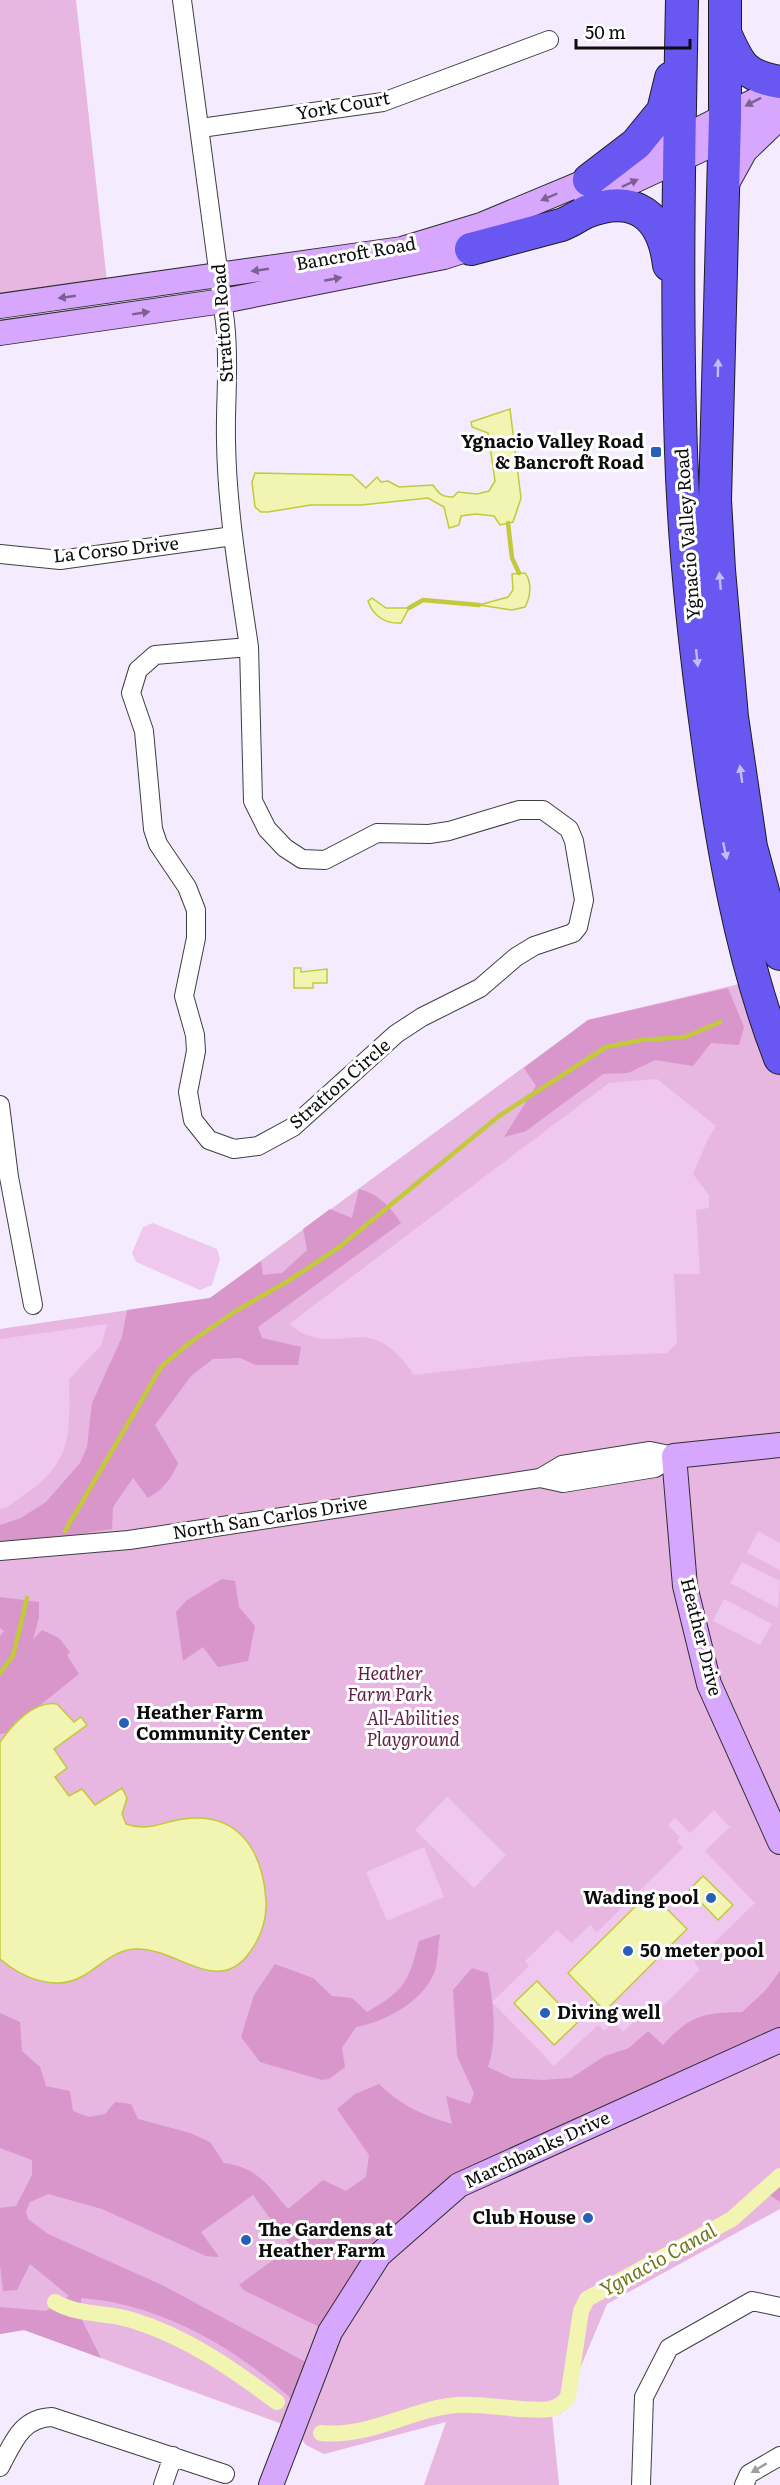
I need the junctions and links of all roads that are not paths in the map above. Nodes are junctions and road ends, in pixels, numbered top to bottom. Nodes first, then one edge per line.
1 (182, 0) edge
2 (682, 0) edge
3 (725, 0) edge
4 (725, 33) junction
5 (549, 40) dead end
6 (780, 82) edge
7 (780, 88) edge
8 (780, 116) edge
9 (201, 128) junction
10 (725, 128) junction
11 (679, 149) junction
12 (589, 180) junction
13 (723, 191) junction
14 (471, 249) junction
15 (220, 276) junction
16 (223, 301) junction
17 (0, 306) edge
18 (0, 333) edge
19 (680, 353) junction
20 (233, 536) junction
21 (0, 554) edge
22 (249, 647) junction
23 (780, 954) edge
24 (779, 1053) edge
25 (0, 1105) edge
26 (5, 1177) edge
27 (33, 1305) dead end
28 (780, 1445) edge
29 (674, 1456) junction
30 (0, 1551) edge
31 (780, 1842) edge
32 (780, 2040) edge
33 (780, 2307) edge
34 (173, 2456) junction
35 (780, 2456) edge
36 (0, 2467) edge
37 (225, 2474) dead end
38 (163, 2485) edge
39 (271, 2485) edge
40 (641, 2485) edge
41 (744, 2485) edge

1 - 9 street, Stratton Road
2 - 11 highway, Ygnacio Valley Road
2 - 12 highway
3 - 4 highway, Ygnacio Valley Road
4 - 6 highway
4 - 10 highway, Ygnacio Valley Road
5 - 9 street, York Court
7 -> 10 main road
8 - 10 main road
8 - 13 main road
9 - 15 street, Stratton Road
10 - 11 main road, Bancroft Road
10 - 13 highway, Ygnacio Valley Road
11 - 12 main road, Bancroft Road
14 -> 11 main road, Bancroft Road
11 - 19 highway, Ygnacio Valley Road
12 -> 15 main road, Bancroft Road
23 -> 13 highway, Ygnacio Valley Road
16 -> 14 main road, Bancroft Road
14 - 19 highway
15 - 16 street, Stratton Road
15 -> 17 main road, Bancroft Road
18 -> 16 main road, Bancroft Road
16 - 20 street, Stratton Road
19 -> 24 highway, Ygnacio Valley Road
20 - 21 street, La Corso Drive
20 - 22 street, Stratton Road
22 - 22 street, Stratton Circle
25 - 26 street
26 - 27 street
28 - 29 main road, North San Carlos Drive
29 - 30 street, North San Carlos Drive
29 - 31 main road, Heather Drive
32 - 39 main road, Marchbanks Drive
33 - 40 street
34 - 36 street
34 - 37 street
34 - 38 street
35 -> 41 street

